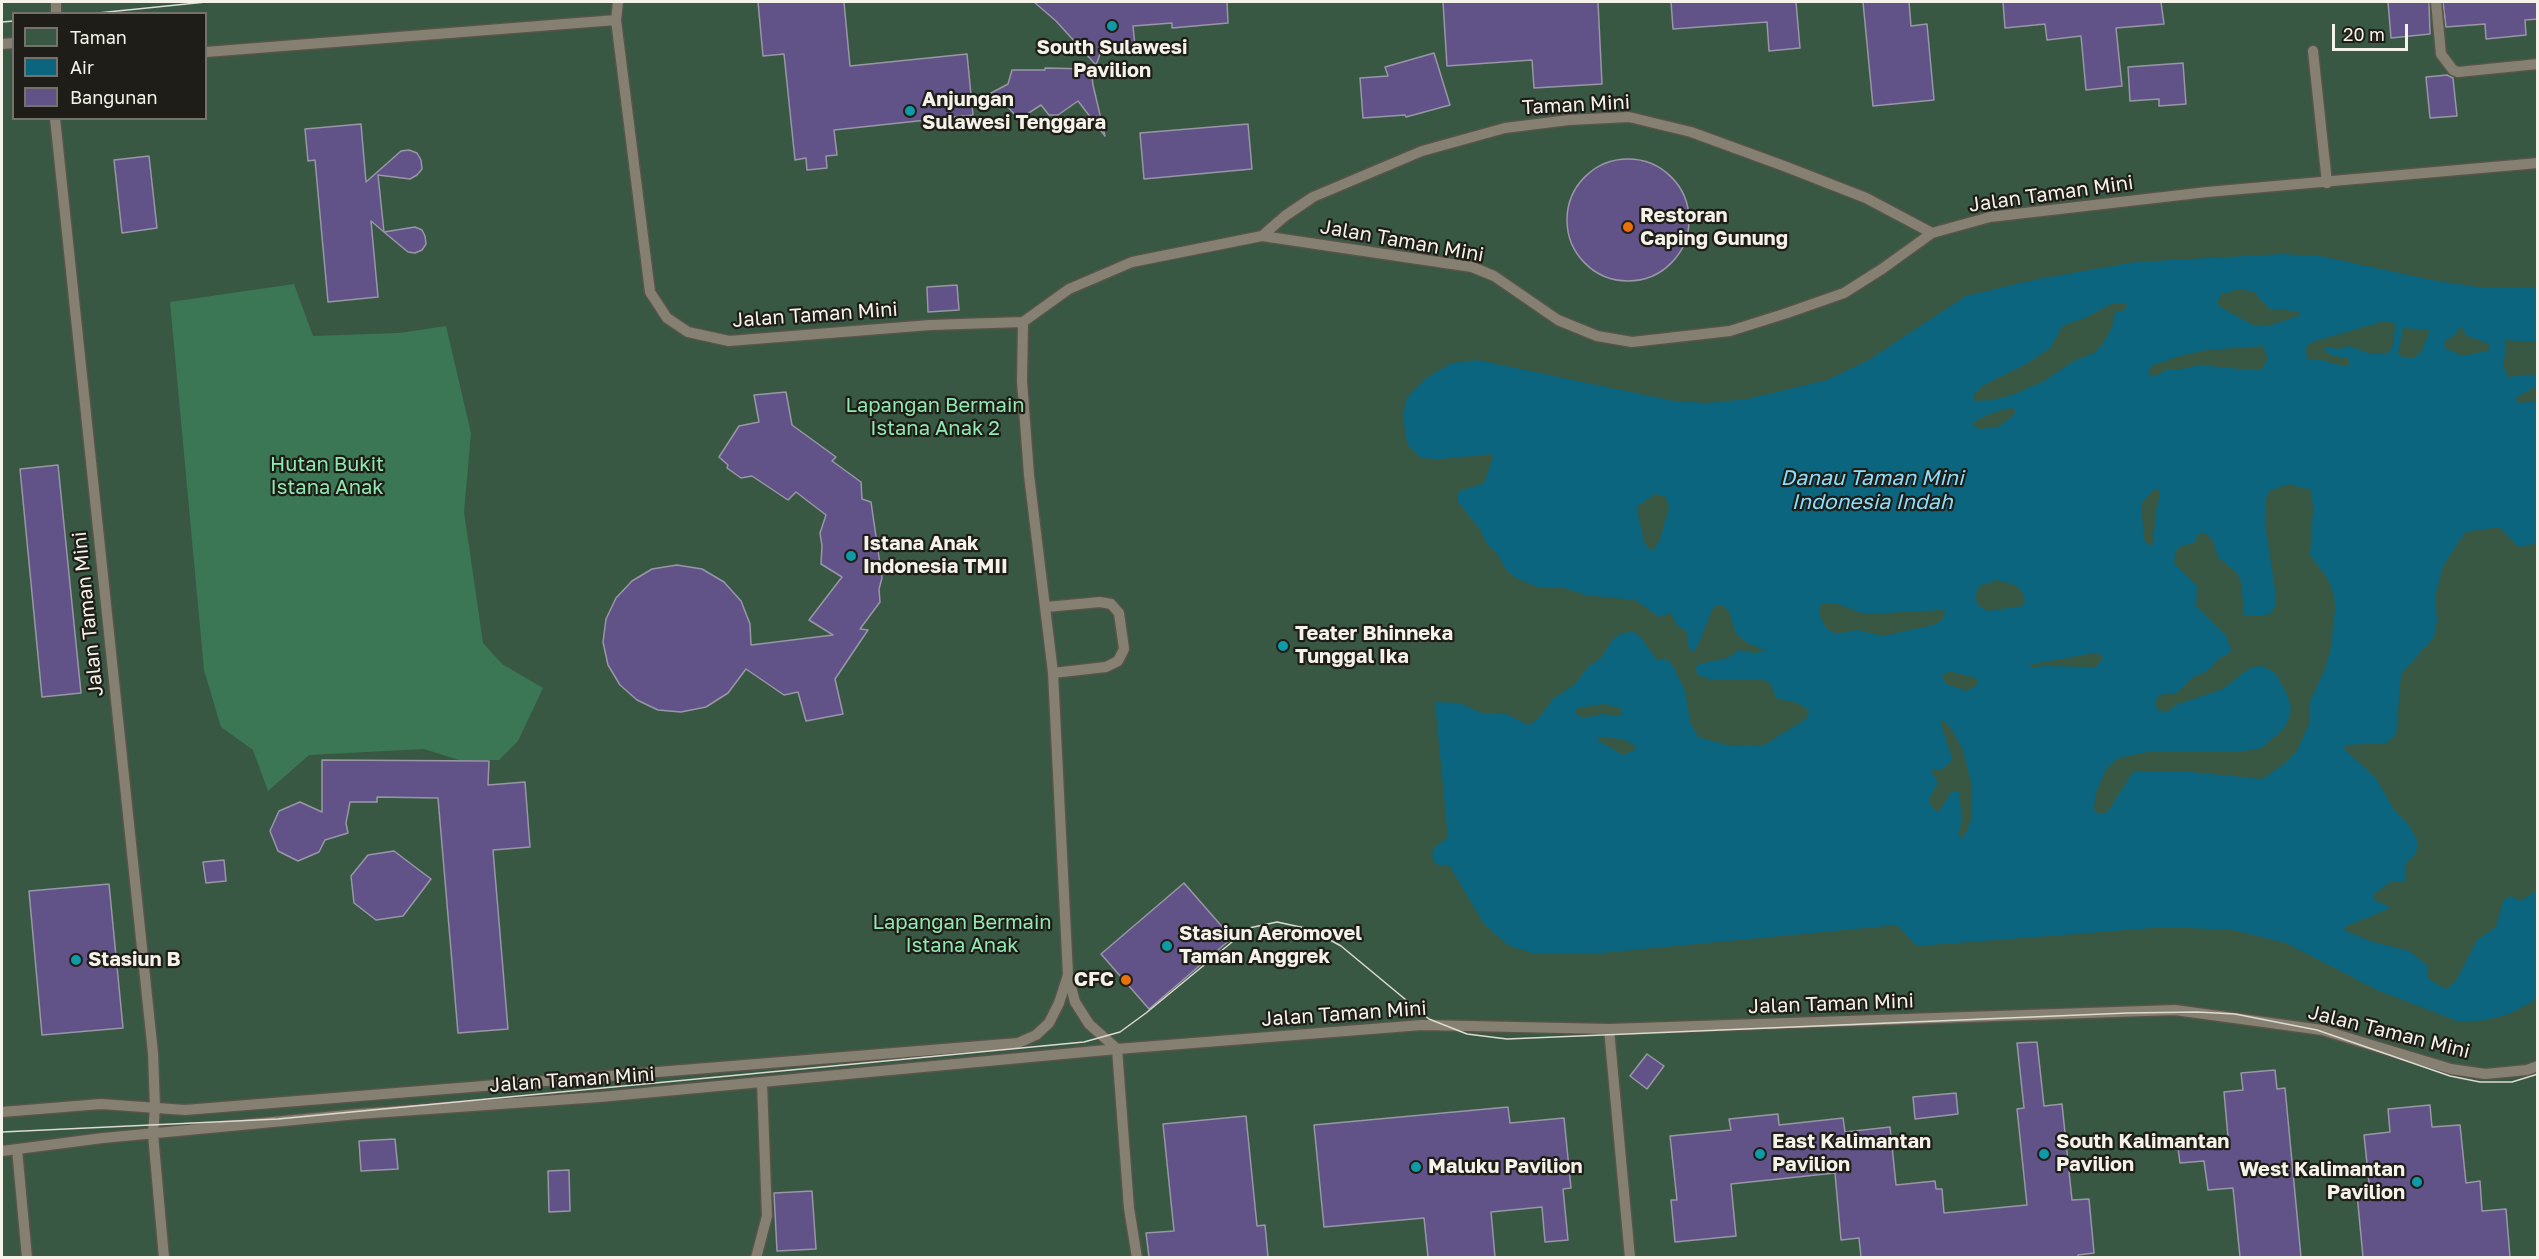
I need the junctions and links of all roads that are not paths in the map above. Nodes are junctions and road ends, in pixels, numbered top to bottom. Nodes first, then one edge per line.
1 (618, 2) edge
2 (2436, 2) edge
3 (616, 20) junction
4 (2313, 51) dead end
5 (207, 52) edge
6 (2538, 64) edge
7 (55, 120) edge
8 (2538, 163) edge
9 (2327, 183) junction
10 (1932, 233) junction
11 (1262, 236) junction
12 (1023, 322) junction
13 (1046, 607) junction
14 (1053, 673) junction
15 (1068, 975) junction
16 (1609, 1029) junction
17 (1117, 1049) junction
18 (2538, 1066) edge
19 (762, 1083) junction
20 (155, 1107) junction
21 (2, 1112) edge
22 (153, 1134) junction
23 (17, 1149) junction
24 (2, 1151) edge
25 (27, 1257) edge
26 (164, 1257) edge
27 (756, 1257) edge
28 (1137, 1257) edge
29 (1630, 1257) edge

1 - 3 lane, Jalan Taman Mini
2 - 6 lane
3 - 5 lane
3 - 12 lane, Jalan Taman Mini
4 - 9 lane
7 - 20 lane, Jalan Taman Mini
8 - 9 lane, Jalan Taman Mini
9 - 10 lane, Jalan Taman Mini
10 - 11 lane, Jalan Taman Mini
10 - 11 lane, Taman Mini
11 - 12 lane, Jalan Taman Mini
12 - 13 lane, Jalan Taman Mini
13 - 14 lane, Jalan Taman Mini
13 - 14 lane
14 - 15 lane, Jalan Taman Mini
15 - 17 lane, Jalan Taman Mini
15 - 20 lane, Jalan Taman Mini
16 - 17 lane, Jalan Taman Mini
16 - 18 lane, Jalan Taman Mini
16 - 29 lane
17 - 19 lane, Jalan Taman Mini
17 - 28 lane
19 - 22 lane, Jalan Taman Mini
19 - 27 lane
20 - 21 lane, Jalan Taman Mini
20 - 22 lane
22 - 23 lane, Jalan Taman Mini
22 - 26 lane
23 - 24 lane, Jalan Taman Mini
23 - 25 lane

